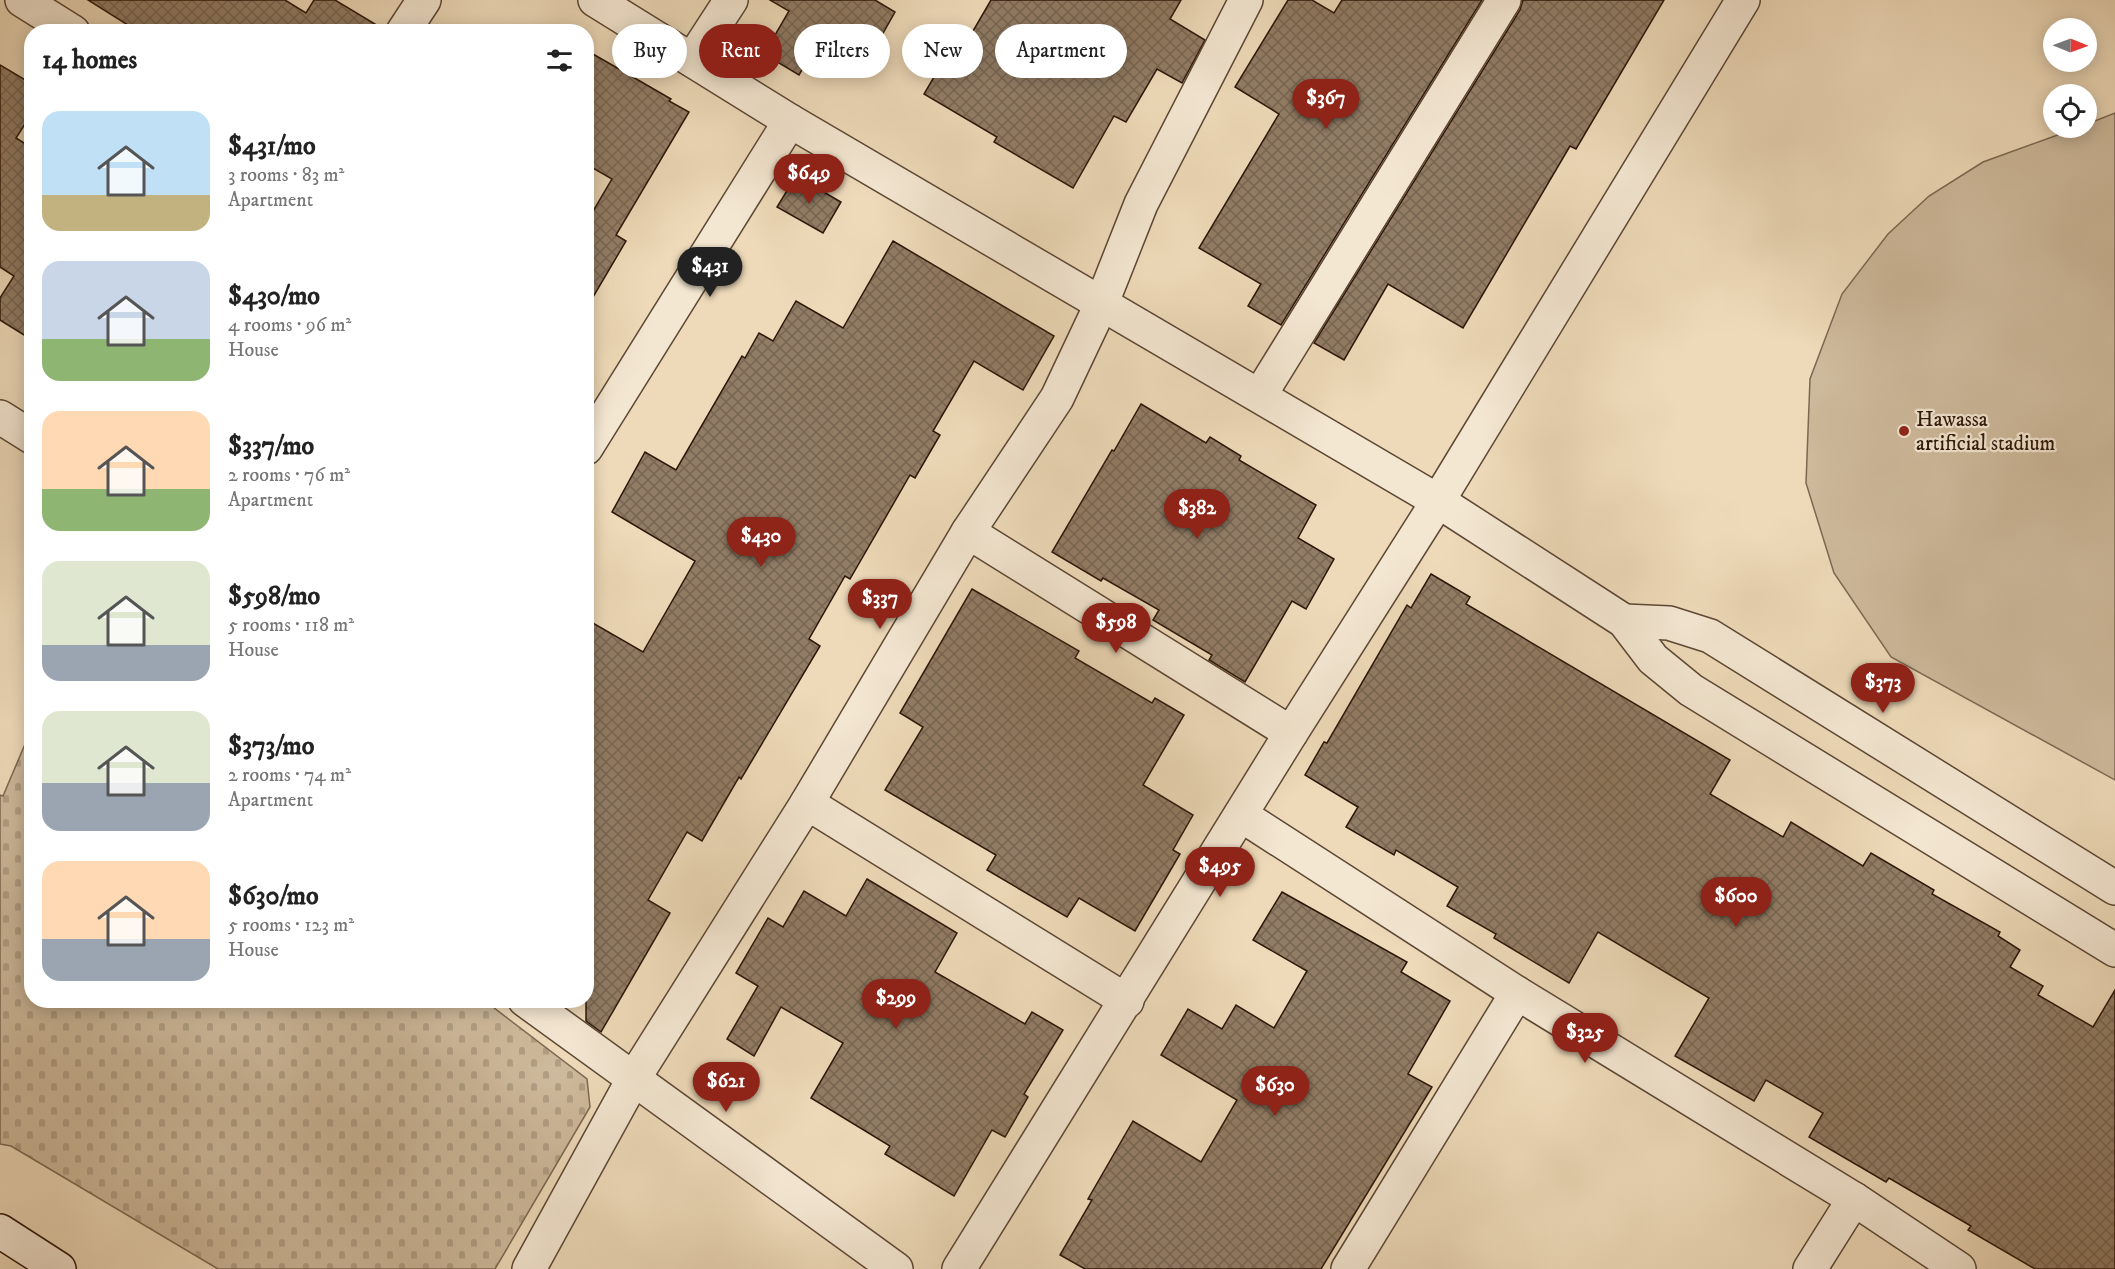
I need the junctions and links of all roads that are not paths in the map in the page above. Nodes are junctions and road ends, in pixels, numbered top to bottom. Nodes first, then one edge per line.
1 (22, 0) edge
2 (424, 0) edge
3 (595, 0) edge
4 (731, 0) edge
5 (1246, 0) edge
6 (1504, 0) edge
7 (1743, 0) edge
8 (60, 24) edge
9 (408, 24) edge
10 (692, 60) junction
11 (790, 121) junction
12 (1101, 305) junction
13 (1260, 395) junction
14 (0, 417) edge
15 (24, 432) edge
16 (594, 435) edge
17 (1438, 501) junction
18 (968, 532) junction
19 (1624, 621) junction
20 (1291, 733) junction
21 (807, 803) junction
22 (1240, 815) junction
23 (2115, 888) edge
24 (2115, 950) edge
25 (1517, 993) junction
26 (1127, 1001) junction
27 (536, 1008) edge
28 (634, 1078) junction
29 (1854, 1199) junction
30 (0, 1232) edge
31 (59, 1269) edge
32 (529, 1269) edge
33 (896, 1269) edge
34 (959, 1269) edge
35 (1348, 1269) edge
36 (1810, 1269) edge
37 (1959, 1269) edge

1 - 8 street
2 - 9 street
3 - 10 street
4 - 10 street
5 - 12 street
6 - 13 street
7 - 17 street
10 - 11 street
11 - 12 street
11 - 16 street
12 - 13 street
12 - 18 street
13 - 17 street
14 - 15 street
17 - 19 street
17 - 20 street
18 - 20 street
18 - 21 street
19 - 23 street
19 - 24 street
20 - 22 street
21 - 26 street
21 - 28 street
22 - 25 street
22 - 26 street
25 - 29 street
25 - 35 street
26 - 34 street
27 - 28 street
28 - 32 street
28 - 33 street
29 - 36 street
29 - 37 street
30 - 31 street

